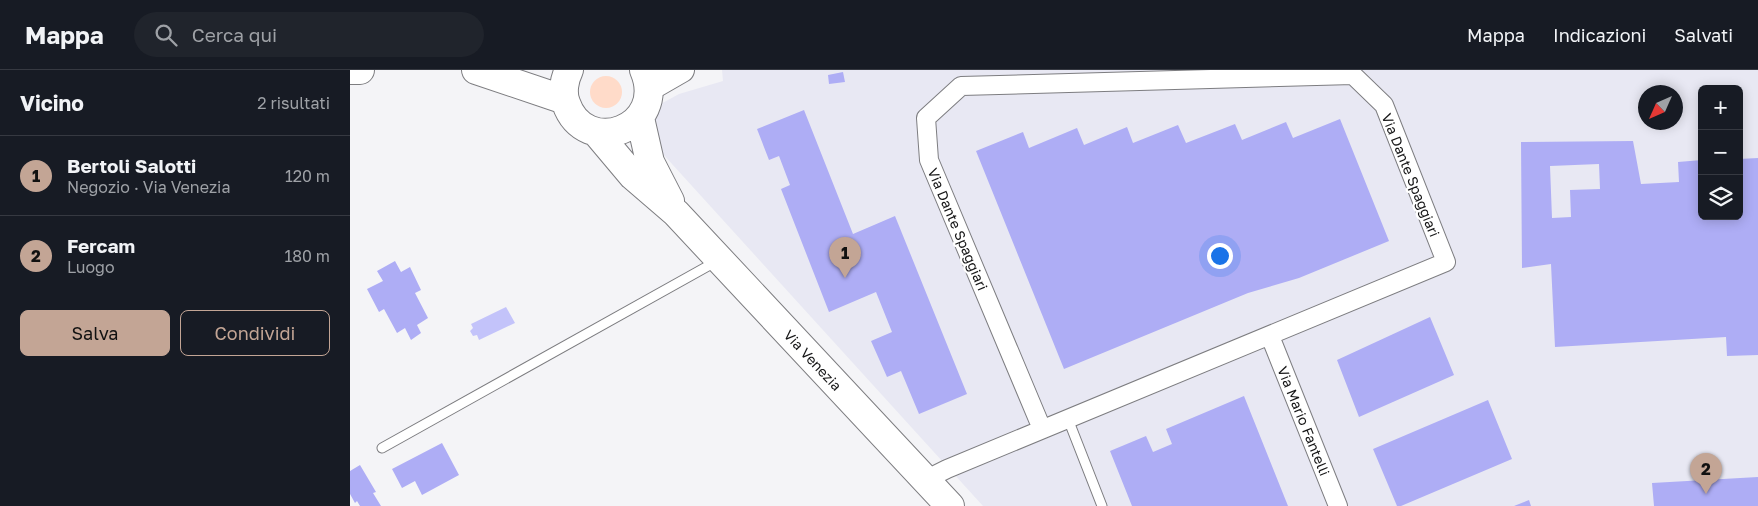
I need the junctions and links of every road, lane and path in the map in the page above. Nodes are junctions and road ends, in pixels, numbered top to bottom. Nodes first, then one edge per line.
1 (350, 70) edge
2 (360, 70) edge
3 (476, 70) edge
4 (513, 70) edge
5 (569, 70) edge
6 (682, 70) edge
7 (647, 80) edge
8 (562, 99) junction
9 (640, 118) junction
10 (596, 132) junction
11 (676, 213) junction
12 (720, 260) junction
13 (1270, 336) junction
14 (1068, 419) junction
15 (1042, 429) junction
16 (382, 448) dead end
17 (927, 482) junction
18 (950, 506) edge
19 (1102, 506) edge
20 (1338, 506) edge

1 - 2 main road
3 - 8 main road
4 - 8 street
5 - 8 main road
6 - 7 main road
7 - 9 main road
8 - 10 main road
9 - 10 main road
9 - 11 main road, Via Venezia
10 - 11 main road, Via Venezia
11 - 12 main road, Via Venezia
12 - 16 lane
12 - 17 main road, Via Venezia
13 - 14 street, Via Dante Spaggiari
13 - 15 street, Via Dante Spaggiari
13 - 20 street, Via Mario Fantelli
14 - 15 street, Via Dante Spaggiari
14 - 19 lane
15 - 17 street, Via Dante Spaggiari
17 - 18 main road, Via Venezia

